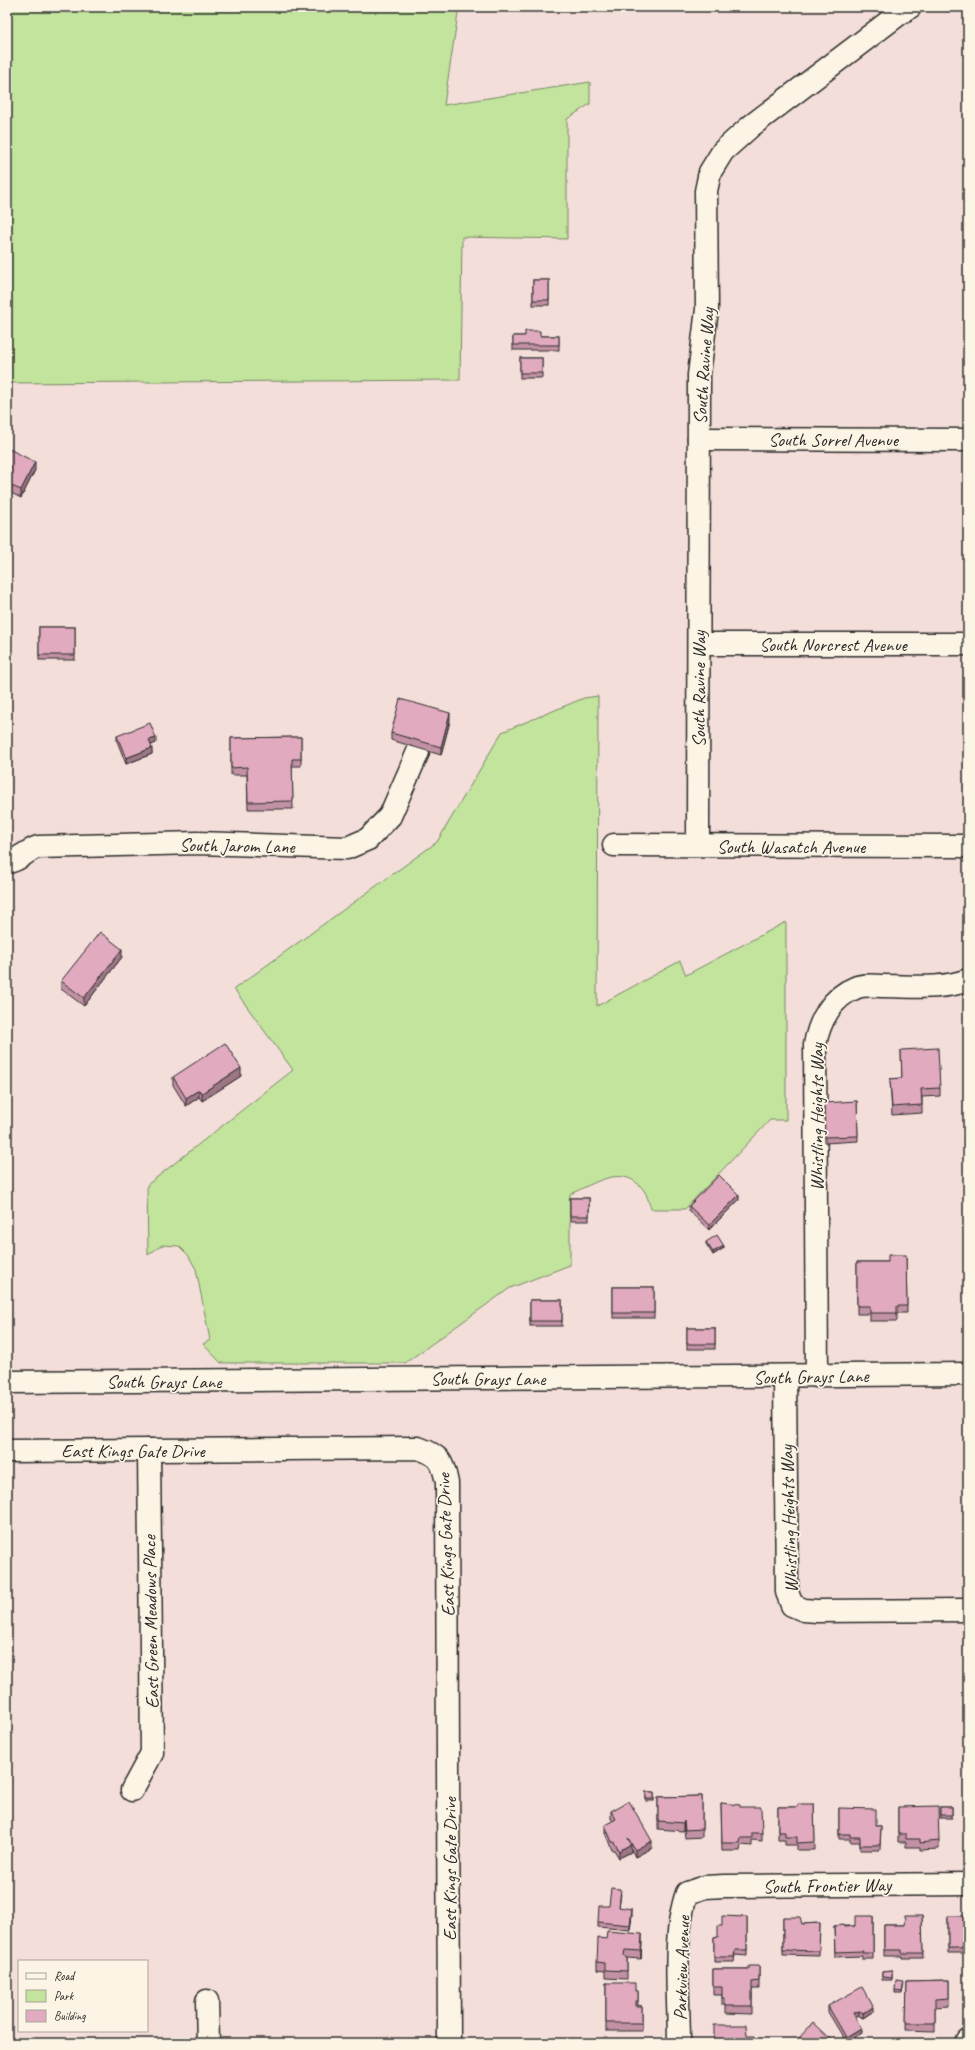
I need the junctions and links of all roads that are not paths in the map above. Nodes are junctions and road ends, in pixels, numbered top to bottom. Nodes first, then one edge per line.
1 (910, 7) edge
2 (699, 439) junction
3 (968, 440) edge
4 (698, 644) junction
5 (968, 644) edge
6 (418, 752) edge
7 (614, 845) dead end
8 (698, 845) junction
9 (968, 846) edge
10 (7, 862) edge
11 (968, 980) edge
12 (968, 1374) edge
13 (785, 1376) junction
14 (817, 1376) junction
15 (7, 1382) edge
16 (148, 1450) junction
17 (7, 1451) edge
18 (968, 1610) edge
19 (132, 1790) dead end
20 (968, 1884) edge
21 (687, 1893) joint
22 (207, 2001) dead end
23 (968, 2040) edge
24 (208, 2043) edge
25 (449, 2043) edge
26 (679, 2043) edge
27 (966, 2043) edge

1 - 2 street, South Ravine Way
2 - 3 street, South Sorrel Avenue
2 - 4 street, South Ravine Way
4 - 5 street, South Norcrest Avenue
4 - 8 street, South Ravine Way
6 - 10 street, South Jarom Lane
7 - 8 street, South Wasatch Avenue
8 - 9 street, South Wasatch Avenue
11 - 14 street, Whistling Heights Way
12 - 14 street, South Grays Lane
13 - 14 street, South Grays Lane
13 - 15 street, South Grays Lane
13 - 18 street, Whistling Heights Way
16 - 17 street, East Kings Gate Drive
16 - 19 street, East Green Meadows Place
16 - 25 street, East Kings Gate Drive
20 - 21 street, South Frontier Way
21 - 26 street, Parkview Avenue
22 - 24 street
23 - 27 street

